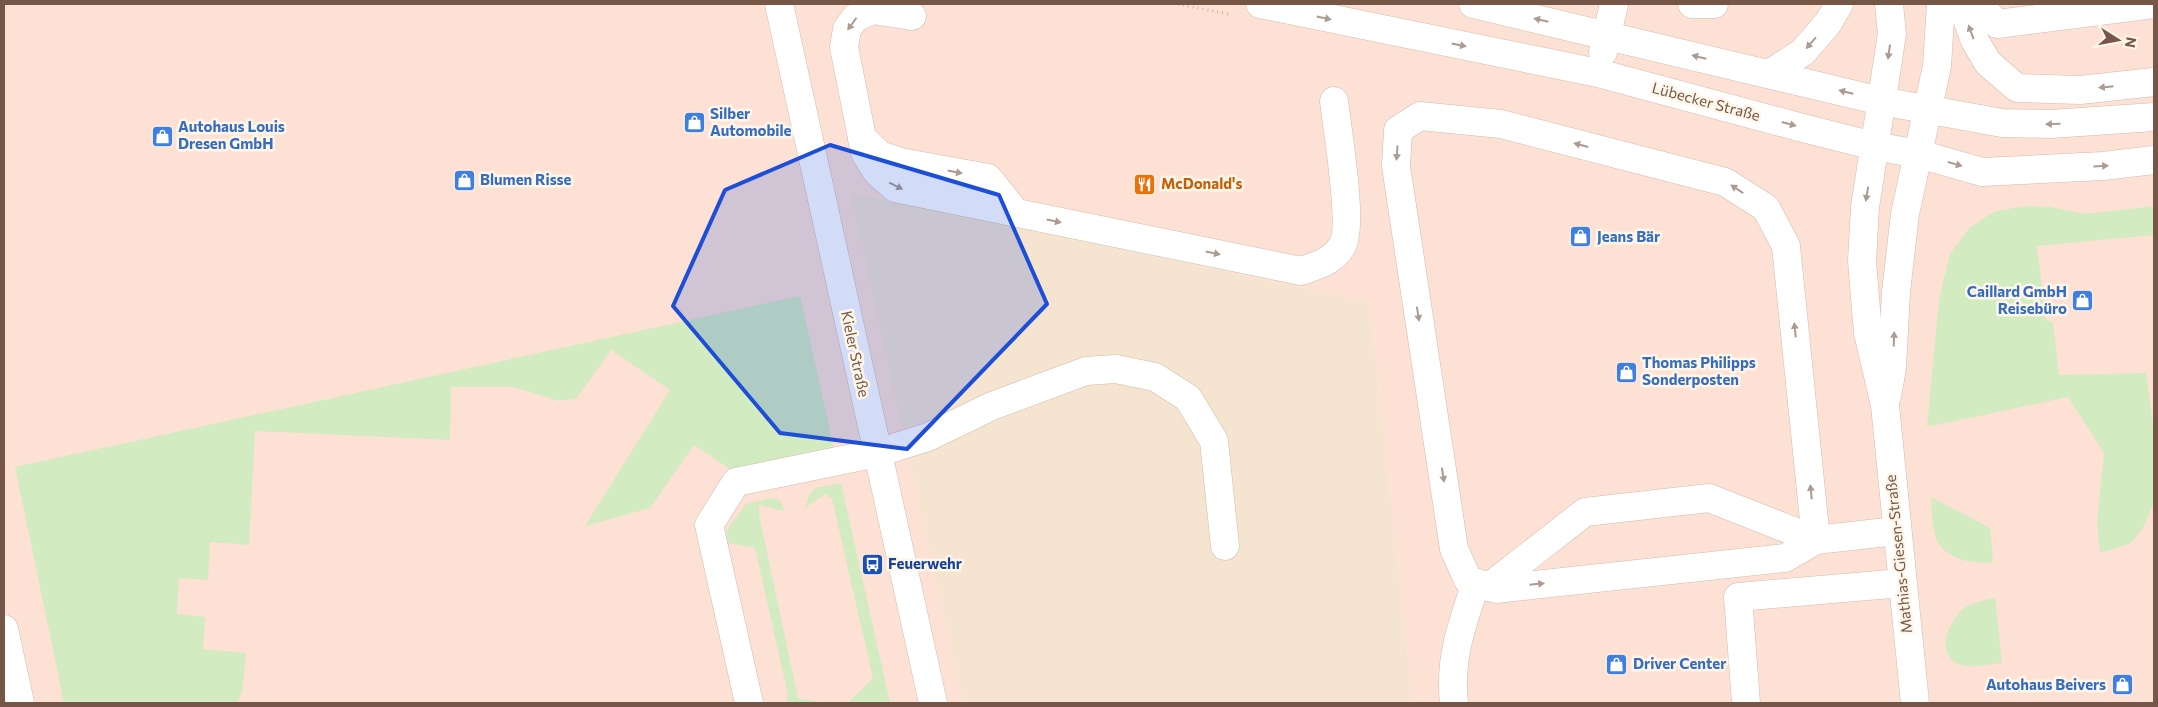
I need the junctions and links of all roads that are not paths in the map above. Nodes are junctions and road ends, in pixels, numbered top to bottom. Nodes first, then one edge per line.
1 (779, 4) edge
2 (1260, 4) edge
3 (1473, 4) edge
4 (1614, 4) edge
5 (1692, 4) edge
6 (1714, 4) edge
7 (1839, 4) edge
8 (1889, 4) edge
9 (1941, 4) edge
10 (1962, 4) edge
11 (1979, 4) edge
12 (2154, 4) edge
13 (2120, 6) edge
14 (2085, 8) edge
15 (912, 16) dead end
16 (1607, 35) junction
17 (1598, 73) junction
18 (1769, 74) junction
19 (2154, 82) edge
20 (1334, 101) dead end
21 (1881, 101) junction
22 (1928, 110) junction
23 (2154, 117) edge
24 (1874, 146) junction
25 (1919, 154) junction
26 (2154, 160) edge
27 (1885, 405) junction
28 (878, 454) junction
29 (1896, 531) junction
30 (1816, 540) junction
31 (1225, 546) dead end
32 (1902, 583) junction
33 (1482, 585) junction
34 (4, 629) edge
35 (20, 703) edge
36 (749, 703) edge
37 (933, 703) edge
38 (1454, 703) edge
39 (1746, 703) edge
40 (1915, 703) edge

1 - 28 street, Kieler Straße
2 -> 17 street, Lübecker Straße
16 -> 3 street
4 - 16 street
5 - 6 street
7 -> 18 street
8 -> 21 street, Mathias-Giesen-Straße
9 - 22 street, Mathias-Giesen-Straße
19 -> 10 street
11 - 14 street
12 - 13 street
13 - 14 street
15 -> 20 street
16 - 17 street
18 -> 16 street
17 -> 24 street, Lübecker Straße
21 -> 18 street
21 - 22 street
21 - 24 street, Mathias-Giesen-Straße
23 -> 22 street
22 - 25 street, Mathias-Giesen-Straße
24 - 25 street, Lübecker Straße
24 -> 27 street, Mathias-Giesen-Straße
25 -> 26 street, Lübecker Straße
27 -> 25 street, Mathias-Giesen-Straße
27 - 29 street, Mathias-Giesen-Straße
28 - 31 street
28 - 36 street
28 - 37 street, Kieler Straße
29 - 30 street
29 - 32 street, Mathias-Giesen-Straße
33 -> 30 street
30 - 33 street
30 -> 33 street
32 - 39 street
32 - 40 street, Mathias-Giesen-Straße
33 - 38 street
34 - 35 street

